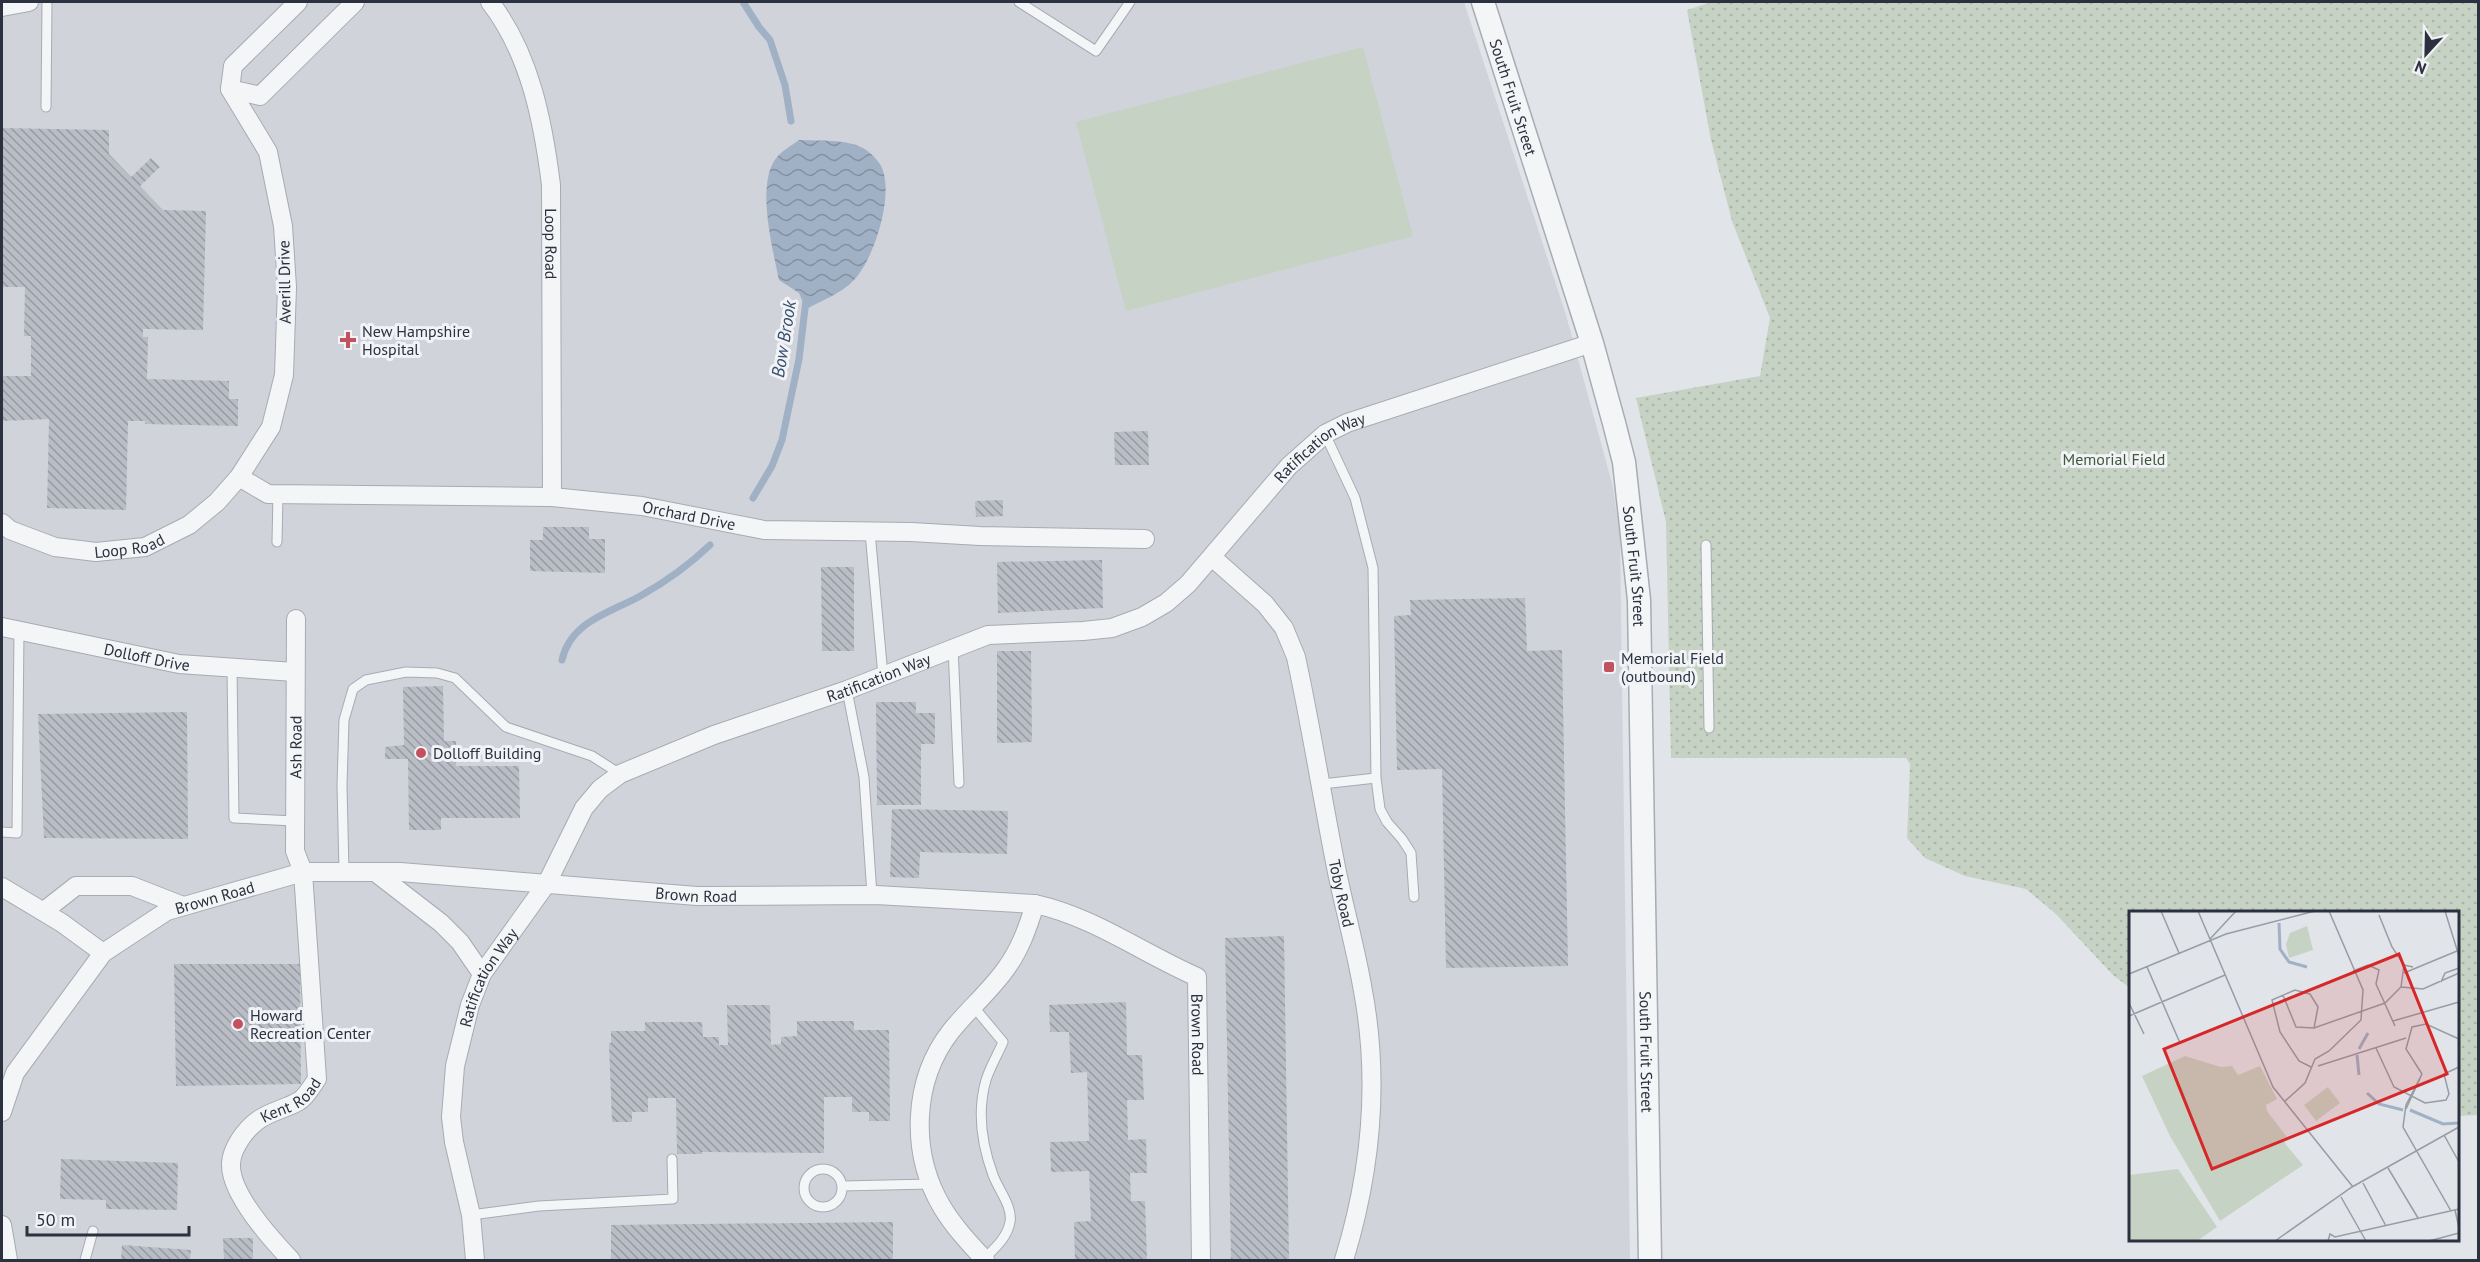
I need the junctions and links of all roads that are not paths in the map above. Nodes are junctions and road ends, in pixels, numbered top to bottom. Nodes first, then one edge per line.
1 (29, 2) edge
2 (47, 2) edge
3 (298, 2) edge
4 (355, 2) edge
5 (490, 2) edge
6 (1019, 2) edge
7 (1130, 2) edge
8 (1483, 2) edge
9 (2, 7) edge
10 (230, 89) junction
11 (46, 107) dead end
12 (1592, 343) junction
13 (1325, 434) junction
14 (239, 477) junction
15 (278, 494) junction
16 (552, 497) junction
17 (2, 523) edge
18 (870, 532) junction
19 (1144, 539) dead end
20 (277, 542) dead end
21 (1706, 545) dead end
22 (1213, 558) junction
23 (296, 619) dead end
24 (10, 628) edge
25 (953, 647) junction
26 (232, 668) junction
27 (295, 672) junction
28 (883, 676) junction
29 (847, 690) junction
30 (1709, 728) dead end
31 (620, 774) junction
32 (1376, 778) junction
33 (959, 783) dead end
34 (1322, 784) junction
35 (294, 820) junction
36 (2, 832) edge
37 (303, 872) junction
38 (344, 872) junction
39 (375, 872) junction
40 (547, 883) junction
41 (2, 887) edge
42 (872, 895) junction
43 (1414, 897) dead end
44 (1035, 904) junction
45 (183, 906) junction
46 (44, 911) junction
47 (103, 954) junction
48 (482, 975) junction
49 (974, 1006) junction
50 (8, 1075) edge
51 (2, 1112) edge
52 (672, 1159) dead end
53 (930, 1184) junction
54 (842, 1186) junction
55 (471, 1215) junction
56 (2, 1225) edge
57 (93, 1231) dead end
58 (8, 1260) edge
59 (85, 1260) edge
60 (291, 1260) edge
61 (475, 1260) edge
62 (985, 1260) edge
63 (1201, 1260) edge
64 (1344, 1260) edge
65 (1650, 1260) edge

1 - 9 street
2 - 11 lane
3 - 10 street
4 - 10 street
5 - 16 street, Loop Road
6 - 7 lane
8 - 12 street, South Fruit Street
10 - 14 street, Averill Drive
12 - 13 street, Ratification Way
12 - 65 street, South Fruit Street
13 - 22 street, Ratification Way
13 - 32 lane
14 - 15 street, Orchard Drive
14 - 17 street, Loop Road
15 - 16 street, Orchard Drive
15 - 20 lane
16 - 18 street, Orchard Drive
18 - 19 street, Orchard Drive
18 - 28 lane
21 - 30 lane
22 - 25 street, Ratification Way
22 - 34 street, Toby Road
23 - 27 street, Ash Road
24 - 26 street, Dolloff Drive
24 - 36 lane
25 - 28 street, Ratification Way
25 - 33 lane
26 - 27 street, Dolloff Drive
26 - 35 lane
27 - 35 street, Ash Road
28 - 29 street, Ratification Way
29 - 31 street, Ratification Way
29 - 42 lane
31 - 38 lane
31 - 40 street, Ratification Way
32 - 34 lane
32 - 43 lane
34 - 64 street, Toby Road
35 - 37 street, Ash Road
37 - 38 street, Brown Road
37 - 45 street, Brown Road
37 - 60 street, Kent Road
38 - 39 street, Brown Road
39 - 40 street, Brown Road
39 - 48 street
40 - 42 street, Brown Road
40 - 48 street, Ratification Way
41 - 46 street
42 - 44 street, Brown Road
44 - 49 street
44 - 63 street, Brown Road
45 - 46 street
45 - 47 street, Brown Road
46 - 47 street
47 - 50 street, Brown Road
48 - 55 street, Ratification Way
49 - 53 street
49 - 62 lane
50 - 51 street, Brown Road
52 - 55 lane
53 - 54 lane
53 - 62 street
54 - 54 lane
55 - 61 street, Ratification Way
56 - 58 street
57 - 59 lane

